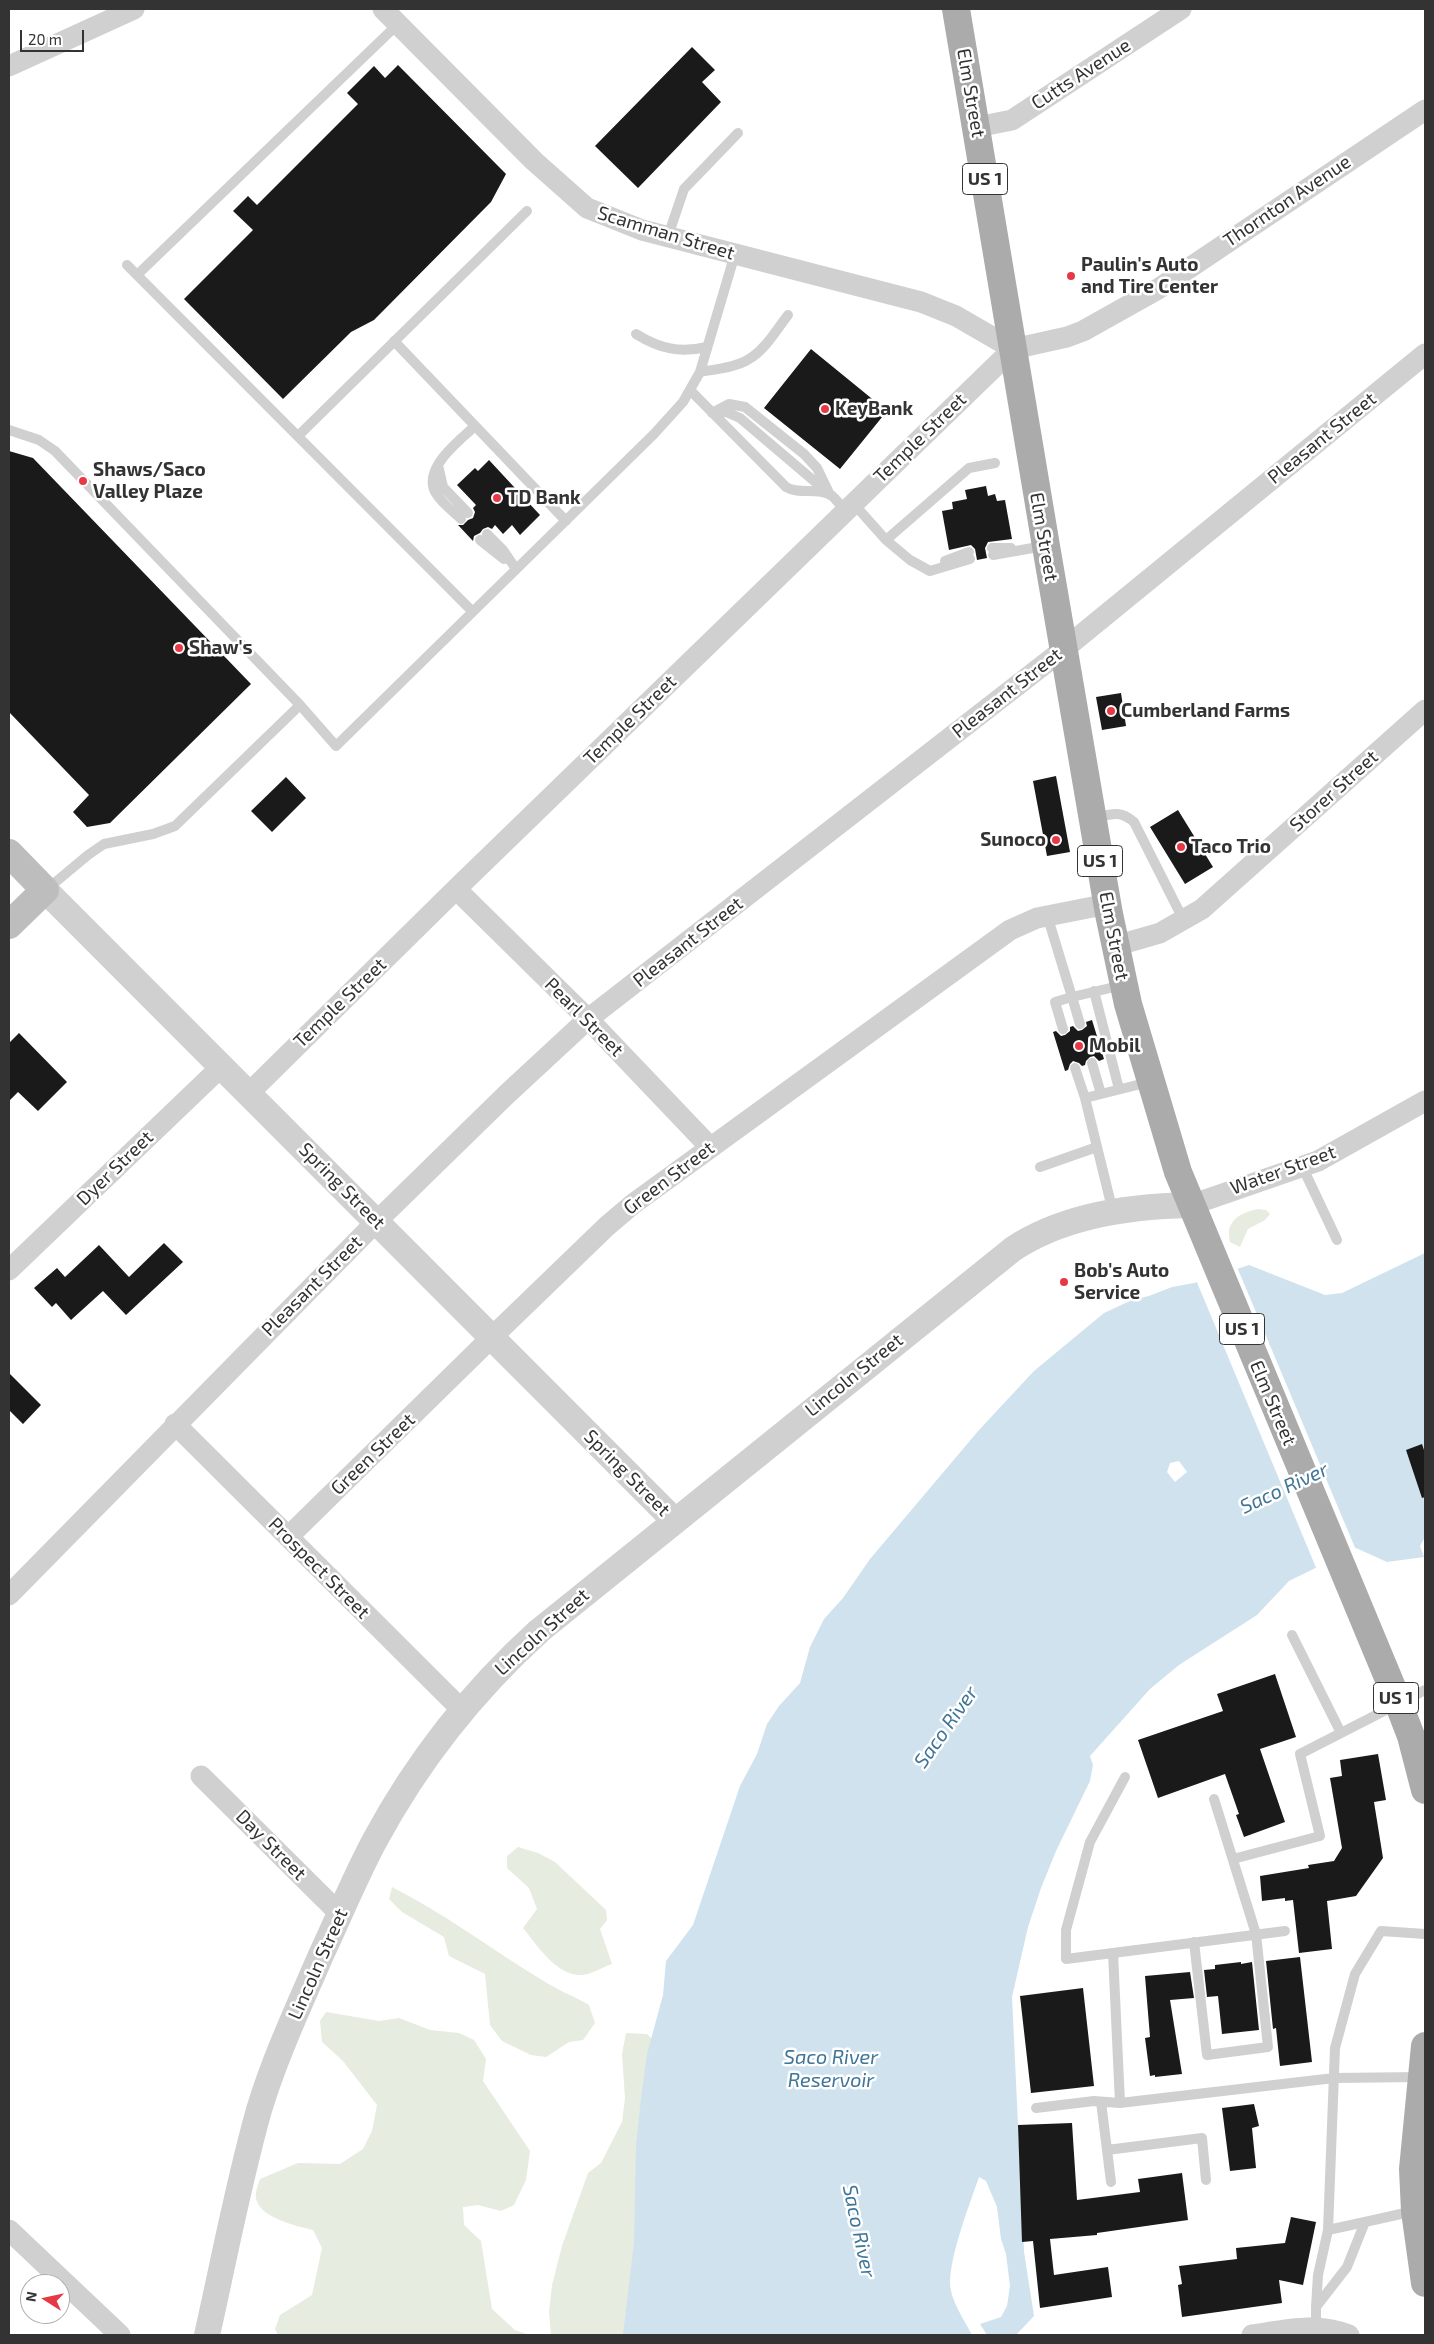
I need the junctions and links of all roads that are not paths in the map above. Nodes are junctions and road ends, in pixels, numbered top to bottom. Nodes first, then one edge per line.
1 (134, 9) edge
2 (383, 9) edge
3 (956, 9) edge
4 (1181, 9) edge
5 (398, 24) junction
6 (9, 66) edge
7 (1425, 110) edge
8 (977, 127) junction
9 (738, 133) dead end
10 (527, 211) dead end
11 (668, 236) junction
12 (734, 254) junction
13 (127, 265) dead end
14 (137, 275) junction
15 (788, 315) dead end
16 (636, 334) dead end
17 (394, 341) junction
18 (707, 347) junction
19 (1012, 350) junction
20 (1425, 354) edge
21 (700, 372) junction
22 (690, 390) junction
23 (712, 413) junction
24 (475, 426) junction
25 (9, 430) edge
26 (298, 436) junction
27 (996, 463) dead end
28 (830, 495) junction
29 (849, 507) junction
30 (464, 516) dead end
31 (566, 521) junction
32 (483, 537) dead end
33 (886, 540) junction
34 (1034, 548) junction
35 (993, 551) dead end
36 (970, 556) dead end
37 (513, 566) junction
38 (472, 611) junction
39 (1064, 649) junction
40 (300, 706) junction
41 (1425, 710) edge
42 (1093, 818) junction
43 (9, 853) edge
44 (456, 889) junction
45 (45, 890) junction
46 (1108, 904) junction
47 (1047, 915) junction
48 (1184, 921) junction
49 (9, 926) edge
50 (1115, 946) junction
51 (1123, 985) junction
52 (1094, 991) junction
53 (1072, 997) junction
54 (588, 1020) junction
55 (1080, 1024) dead end
56 (1063, 1029) dead end
57 (1092, 1063) dead end
58 (222, 1066) junction
59 (1074, 1068) dead end
60 (1150, 1082) junction
61 (1119, 1089) junction
62 (249, 1093) junction
63 (1101, 1094) junction
64 (1085, 1098) junction
65 (1425, 1101) edge
66 (710, 1146) junction
67 (1097, 1147) junction
68 (1302, 1166) junction
69 (1040, 1167) dead end
70 (1191, 1204) junction
71 (1113, 1213) junction
72 (377, 1221) junction
73 (1337, 1240) dead end
74 (9, 1270) edge
75 (491, 1338) junction
76 (175, 1424) junction
77 (674, 1520) junction
78 (288, 1537) junction
79 (9, 1595) edge
80 (1292, 1635) dead end
81 (1425, 1690) edge
82 (1398, 1705) junction
83 (464, 1712) junction
84 (1341, 1733) junction
85 (201, 1776) dead end
86 (1125, 1777) dead end
87 (1424, 1779) edge
88 (1214, 1799) dead end
89 (1233, 1859) junction
90 (340, 1914) junction
91 (1285, 1931) dead end
92 (1256, 1934) junction
93 (1425, 1934) edge
94 (1194, 1942) junction
95 (1113, 1954) junction
96 (1425, 2046) edge
97 (1422, 2077) junction
98 (1334, 2078) junction
99 (1101, 2102) junction
100 (1120, 2104) junction
101 (1036, 2108) dead end
102 (1108, 2150) junction
103 (1206, 2180) dead end
104 (1112, 2182) dead end
105 (1415, 2211) junction
106 (1365, 2222) junction
107 (9, 2230) edge
108 (1328, 2230) junction
109 (1425, 2283) edge
110 (1316, 2317) junction
111 (120, 2335) edge
112 (207, 2335) edge
113 (1252, 2335) edge
114 (1349, 2335) edge

1 - 6 street
2 - 5 street, Scamman Street
3 - 8 main road, Elm Street / US 1
4 - 8 street, Cutts Avenue
5 - 11 street, Scamman Street
5 - 14 lane
7 - 19 street, Thornton Avenue
8 - 19 main road, Elm Street / US 1
9 - 11 lane
10 - 17 lane
11 - 12 street, Scamman Street
12 - 18 lane
12 - 19 street, Scamman Street
13 - 14 lane
14 - 26 lane
15 - 21 lane
16 - 18 lane
17 - 24 lane
17 - 26 lane
18 - 21 lane
19 - 29 street, Temple Street
19 - 34 main road, Elm Street / US 1
20 - 39 street, Pleasant Street
21 - 22 lane
22 - 23 lane
22 - 31 lane
23 - 28 lane
23 - 28 lane
23 - 28 lane
24 - 30 lane
24 - 31 lane
25 - 40 lane
26 - 38 lane
27 - 33 lane
28 - 29 lane
29 - 33 lane
29 - 44 street, Temple Street
31 - 37 lane
32 - 37 lane
33 - 36 lane
34 - 35 lane
34 - 39 main road, Elm Street / US 1
37 - 38 lane
38 - 40 lane
39 - 42 main road, Elm Street / US 1
39 - 54 street, Pleasant Street
40 - 45 lane
41 - 48 street, Storer Street
42 - 46 main road, Elm Street / US 1
42 - 48 lane
43 - 45 main road, Spring Street
44 - 54 street, Pearl Street
44 - 62 street, Temple Street
45 - 49 main road
45 - 58 street, Spring Street
46 - 47 street, Green Street
46 - 50 main road, Elm Street / US 1
47 - 53 lane
47 - 66 street, Green Street
48 - 50 street, Storer Street
50 - 51 main road, Elm Street / US 1
51 - 52 lane
51 - 60 main road, Elm Street / US 1
52 - 53 lane
52 - 61 lane
53 - 55 lane
53 - 56 lane
54 - 66 street, Pearl Street
54 - 72 street, Pleasant Street
57 - 63 lane
58 - 62 street, Spring Street
58 - 74 street, Dyer Street
59 - 64 lane
60 - 61 lane
60 - 70 main road, Elm Street / US 1
61 - 63 lane
62 - 72 street, Spring Street
63 - 64 lane
64 - 67 lane
65 - 68 street, Water Street
66 - 75 street, Green Street
67 - 69 lane
67 - 71 lane
68 - 70 street, Water Street
68 - 73 lane
70 - 71 street, Lincoln Street
70 - 82 main road, Elm Street / US 1
71 - 77 street, Lincoln Street
72 - 75 street, Spring Street
72 - 76 street, Pleasant Street
75 - 77 street, Spring Street
75 - 78 street, Green Street
76 - 78 street, Prospect Street
76 - 79 street, Pleasant Street
77 - 83 street, Lincoln Street
78 - 83 street, Prospect Street
80 - 84 lane
81 - 82 lane
82 - 84 lane
82 - 87 main road, Elm Street / US 1
83 - 90 street, Lincoln Street
84 - 89 lane
85 - 90 street, Day Street
86 - 95 lane
88 - 89 lane
89 - 92 lane
90 - 112 street, Lincoln Street
91 - 92 lane
92 - 94 lane
92 - 94 lane
93 - 98 lane
94 - 95 lane
95 - 100 lane
96 - 97 main road
97 - 98 lane
97 - 105 main road
98 - 100 lane
98 - 108 lane
99 - 100 lane
99 - 101 lane
99 - 102 lane
102 - 103 lane
102 - 104 lane
105 - 106 lane
105 - 109 main road
106 - 108 lane
106 - 110 lane
107 - 111 street
108 - 110 lane
110 - 113 street
110 - 114 street

